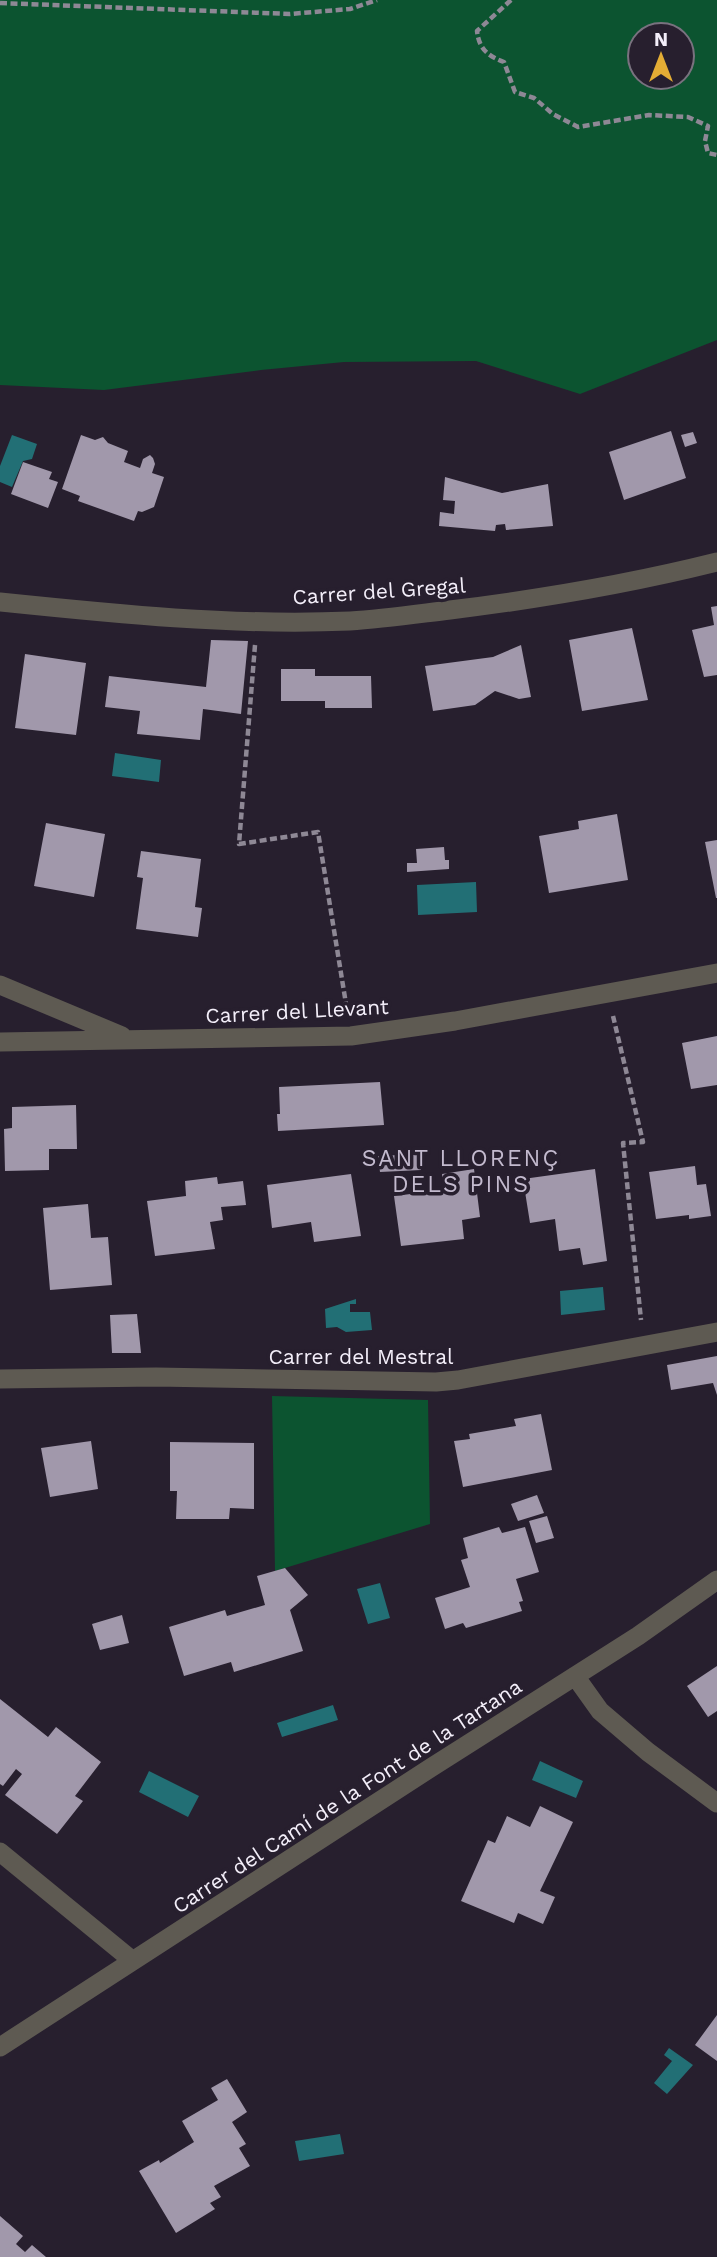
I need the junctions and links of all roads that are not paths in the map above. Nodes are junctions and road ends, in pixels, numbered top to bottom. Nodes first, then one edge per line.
1 (717, 562) edge
2 (0, 602) edge
3 (717, 973) edge
4 (0, 985) edge
5 (130, 1039) junction
6 (0, 1042) edge
7 (717, 1332) edge
8 (0, 1379) edge
9 (717, 1580) edge
10 (575, 1676) junction
11 (717, 1803) edge
12 (0, 1852) edge
13 (133, 1961) junction
14 (0, 2048) edge

1 - 2 street, Carrer del Gregal
3 - 5 street, Carrer del Llevant
4 - 5 street
5 - 6 street, Carrer del Llevant
7 - 8 street, Carrer del Mestral
9 - 10 street, Carrer del Camí de la Font de la Tartana
10 - 11 street
10 - 13 street, Carrer del Camí de la Font de la Tartana
12 - 13 street
13 - 14 street, Carrer del Camí de la Font de la Tartana

